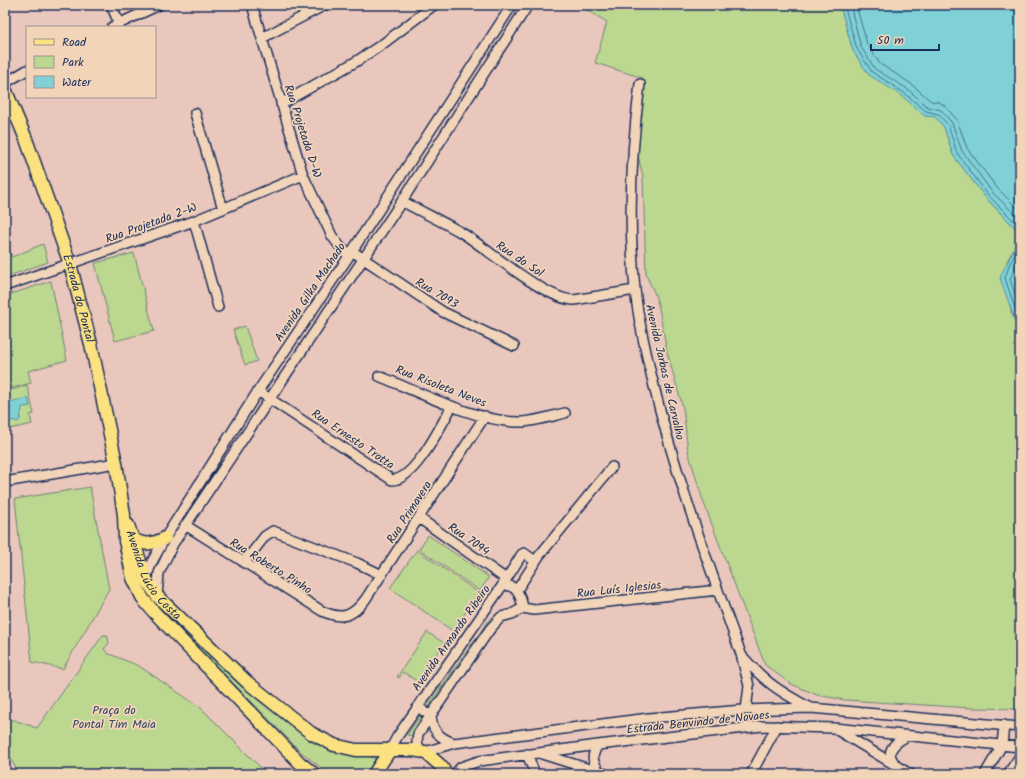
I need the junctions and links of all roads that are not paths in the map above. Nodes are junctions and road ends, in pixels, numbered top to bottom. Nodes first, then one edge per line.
1 (111, 5) edge
2 (158, 5) edge
3 (252, 5) edge
4 (325, 5) edge
5 (434, 5) edge
6 (512, 5) edge
7 (528, 5) edge
8 (116, 25) edge
9 (262, 38) junction
10 (26, 71) edge
11 (467, 74) junction
12 (479, 82) junction
13 (5, 83) edge
14 (640, 84) dead end
15 (5, 90) edge
16 (281, 104) junction
17 (195, 113) dead end
18 (303, 175) junction
19 (402, 201) junction
20 (223, 209) junction
21 (194, 221) junction
22 (351, 254) junction
23 (363, 259) junction
24 (70, 264) junction
25 (5, 286) edge
26 (635, 290) junction
27 (218, 307) dead end
28 (514, 346) dead end
29 (379, 376) dead end
30 (258, 391) junction
31 (270, 399) junction
32 (452, 406) junction
33 (565, 413) dead end
34 (485, 416) junction
35 (116, 464) junction
36 (612, 467) dead end
37 (5, 482) edge
38 (124, 515) junction
39 (419, 518) junction
40 (185, 525) junction
41 (165, 538) junction
42 (133, 539) junction
43 (535, 561) junction
44 (244, 563) junction
45 (382, 575) junction
46 (146, 579) junction
47 (504, 582) junction
48 (517, 590) junction
49 (718, 590) junction
50 (157, 596) junction
51 (144, 599) junction
52 (488, 606) junction
53 (524, 608) junction
54 (348, 615) joint
55 (502, 617) junction
56 (741, 654) junction
57 (428, 693) junction
58 (440, 700) junction
59 (419, 705) junction
60 (811, 708) junction
61 (746, 710) junction
62 (431, 714) junction
63 (1004, 725) junction
64 (777, 726) junction
65 (1020, 727) edge
66 (834, 728) junction
67 (905, 737) junction
68 (454, 743) junction
69 (598, 745) junction
70 (1002, 745) junction
71 (1020, 747) edge
72 (390, 750) junction
73 (423, 751) junction
74 (538, 753) junction
75 (527, 754) junction
76 (1020, 756) edge
77 (897, 766) junction
78 (602, 773) edge
79 (314, 774) edge
80 (374, 774) edge
81 (446, 774) edge
82 (455, 774) edge
83 (535, 774) edge
84 (751, 774) edge
85 (910, 774) edge
86 (985, 774) edge
87 (1008, 774) edge

1 - 8 street
2 - 8 street
3 - 9 street, Rua Projetada D-W
4 - 9 street
5 - 16 street
6 - 11 street, Avenida Gilka Machado
7 - 12 street
9 - 16 street, Rua Projetada D-W
10 - 13 street
11 - 12 street
11 - 22 street, Avenida Gilka Machado
12 - 19 street
14 - 26 street, Avenida Jarbas de Carvalho
15 - 24 main road, Estrada do Pontal
16 - 18 street, Rua Projetada D-W
17 - 20 street
18 - 20 street, Rua Projetada 2-W
18 - 22 street, Rua Projetada D-W
19 - 23 street
19 - 26 street, Rua do Sol
20 - 21 street, Rua Projetada 2-W
21 - 24 street, Rua Projetada 2-W
21 - 27 street
22 - 23 street, Rua 7093
22 - 30 street, Avenida Gilka Machado
23 - 28 street, Rua 7093
23 - 31 street
24 - 25 street, Rua Projetada 2-W
24 - 35 main road, Estrada do Pontal
26 - 49 street, Avenida Jarbas de Carvalho
29 - 32 street, Rua Risoleta Neves
30 - 31 street, Rua Ernesto Trotta
30 - 41 street, Avenida Gilka Machado
31 - 32 street, Rua Ernesto Trotta
31 - 40 street
32 - 34 street, Rua Risoleta Neves
33 - 34 street, Rua Risoleta Neves
34 - 39 street, Rua Primavera
35 - 37 street
35 - 38 main road, Estrada do Pontal
36 - 43 street
38 - 42 main road, Avenida Lúcio Costa
38 - 51 main road, Avenida Lúcio Costa
39 - 45 street, Rua Primavera
39 - 47 street, Rua 7094
40 - 44 street, Rua Roberto Pinho
40 - 50 street
41 - 42 main road
41 - 46 street, Avenida Gilka Machado
42 - 46 main road, Avenida Lúcio Costa
43 - 47 street, Avenida Armando Ribeiro
43 - 48 street
44 - 45 street
44 - 54 street, Rua Roberto Pinho
45 - 54 street, Rua Primavera
46 - 50 main road, Avenida Lúcio Costa
46 - 51 street, Avenida Gilka Machado
47 - 48 street, Rua 7094
47 - 52 street, Avenida Armando Ribeiro
48 - 53 street
49 - 53 street, Rua Luís Iglesias
49 - 56 street, Avenida Jarbas de Carvalho
50 - 72 main road, Avenida Lúcio Costa
51 - 79 main road, Avenida Lúcio Costa
52 - 55 street
52 - 57 street, Avenida Armando Ribeiro
53 - 55 street
55 - 58 street
56 - 60 street, Avenida Jarbas de Carvalho
56 - 61 street, Avenida Jarbas de Carvalho
57 - 58 street
57 - 59 street, Avenida Armando Ribeiro
58 - 62 street
59 - 62 street
59 - 72 street, Avenida Armando Ribeiro
60 - 61 street, Estrada Benvindo de Novaes
60 - 63 street, Estrada Benvindo de Novaes
61 - 68 street, Estrada Benvindo de Novaes
62 - 68 street
62 - 73 street
63 - 65 street, Estrada Benvindo de Novaes
63 - 70 street
64 - 66 street, Estrada Benvindo de Novaes
64 - 69 street, Estrada Benvindo de Novaes
64 - 84 street
66 - 67 street, Estrada Benvindo de Novaes
66 - 77 street
67 - 70 street, Estrada Benvindo de Novaes
67 - 77 street
68 - 73 street, Estrada Benvindo de Novaes
69 - 74 street, Estrada Benvindo de Novaes
69 - 78 street
70 - 71 street, Estrada Benvindo de Novaes
70 - 86 street
72 - 73 main road, Avenida Lúcio Costa
72 - 80 main road
73 - 81 main road
74 - 75 street, Estrada Benvindo de Novaes
74 - 78 street
75 - 82 street, Estrada Benvindo de Novaes
75 - 83 street
76 - 87 street
77 - 85 street

